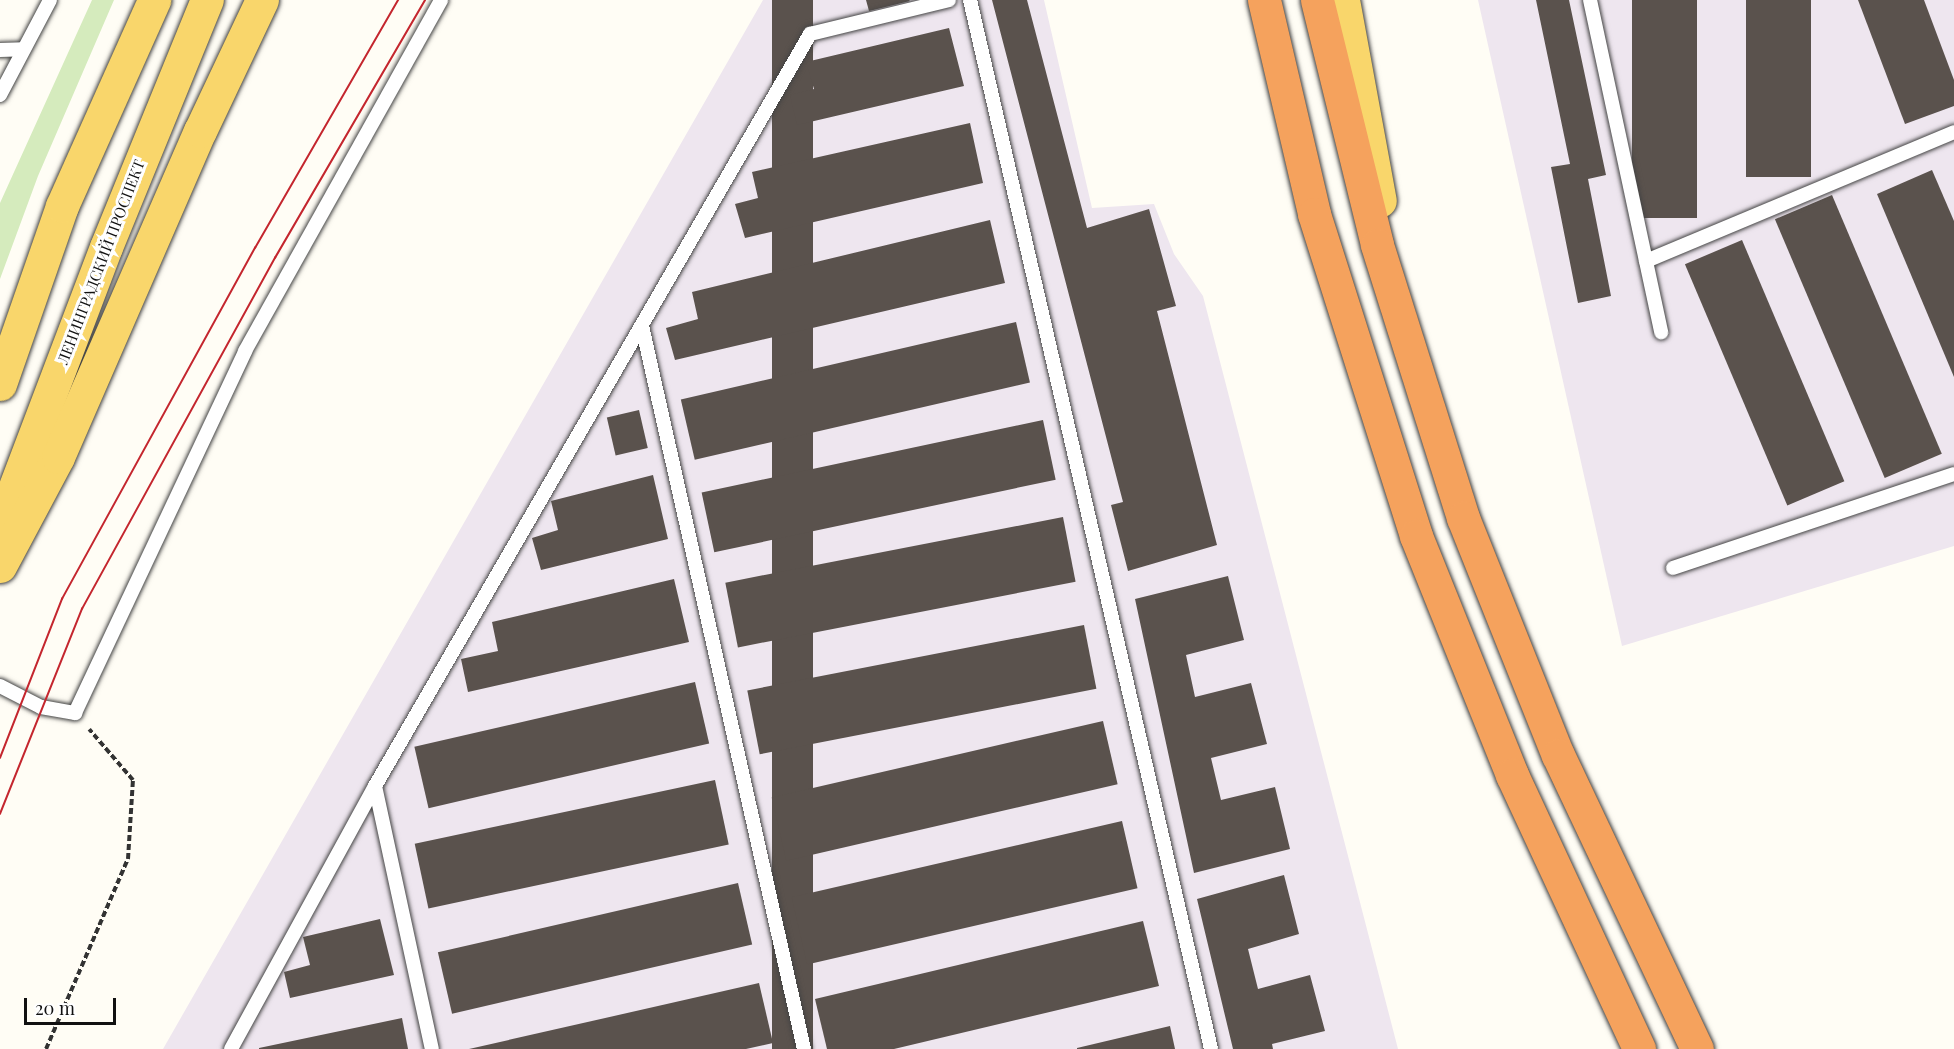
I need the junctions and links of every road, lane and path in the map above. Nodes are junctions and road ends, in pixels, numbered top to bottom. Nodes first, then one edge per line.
1 (50, 0) edge
2 (154, 0) edge
3 (207, 0) edge
4 (262, 0) edge
5 (441, 0) edge
6 (949, 0) edge
7 (970, 0) edge
8 (1247, 0) edge
9 (1264, 0) edge
10 (1317, 0) edge
11 (1343, 0) edge
12 (1590, 0) edge
13 (23, 49) junction
14 (0, 50) edge
15 (0, 95) edge
16 (1954, 132) edge
17 (1314, 214) junction
18 (1646, 261) junction
19 (1399, 315) junction
20 (642, 326) junction
21 (1661, 332) dead end
22 (0, 384) edge
23 (1954, 474) edge
24 (0, 526) edge
25 (0, 566) edge
26 (1673, 568) dead end
27 (0, 686) edge
28 (75, 713) junction
29 (375, 786) junction
30 (46, 1049) edge
31 (231, 1049) edge
32 (432, 1049) edge
33 (804, 1049) edge
34 (1211, 1049) edge
35 (1639, 1049) edge
36 (1697, 1049) edge

1 - 13 lane
2 - 22 main road
3 - 24 main road, ЛЕНИНГРАДСКИЙ ПРОСПЕКТ
4 - 25 main road
5 - 28 lane
6 - 20 lane
7 - 34 lane
8 - 17 main road
9 - 17 highway
10 - 19 highway
11 - 19 main road
12 - 18 lane
13 - 14 lane
13 - 15 lane
16 - 18 lane
17 - 35 highway
18 - 21 lane
19 - 36 highway
20 - 29 lane
20 - 33 lane
23 - 26 lane
27 - 28 lane
28 - 30 path
29 - 31 lane
29 - 32 lane

